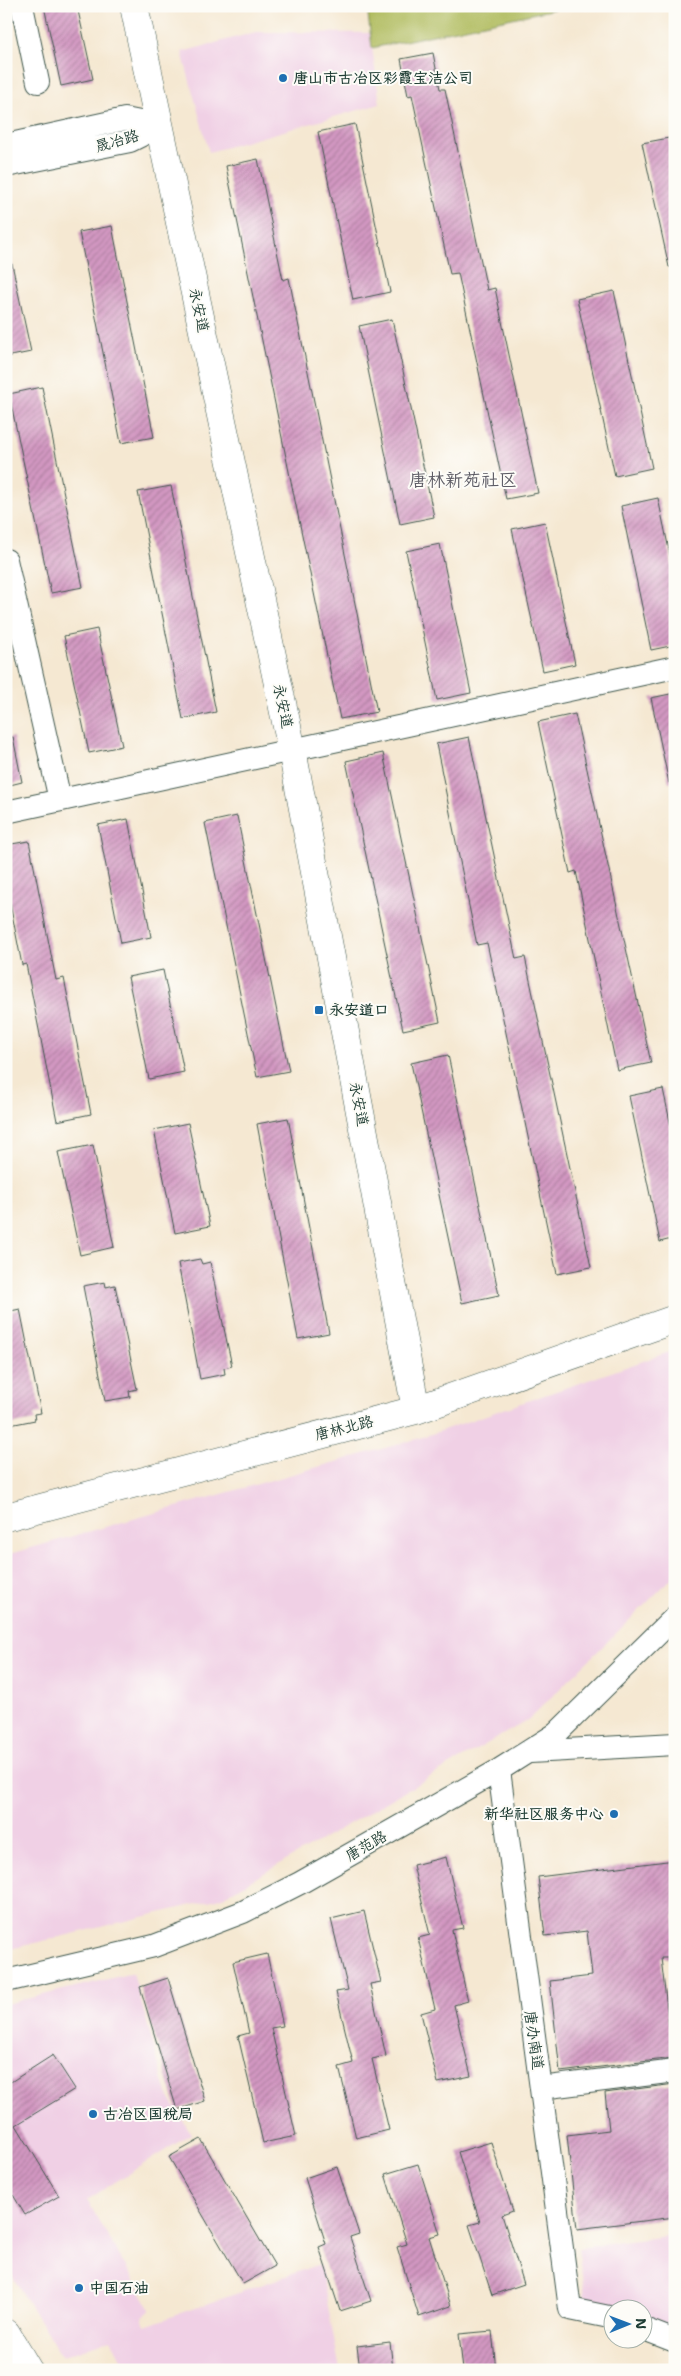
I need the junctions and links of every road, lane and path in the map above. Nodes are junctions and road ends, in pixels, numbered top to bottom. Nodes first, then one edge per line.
1 (22, 6) edge
2 (134, 6) edge
3 (38, 82) dead end
4 (160, 126) junction
5 (6, 145) edge
6 (6, 166) edge
7 (6, 560) edge
8 (16, 646) edge
9 (675, 667) edge
10 (292, 750) junction
11 (60, 800) junction
12 (6, 812) edge
13 (675, 1303) edge
14 (675, 1319) edge
15 (415, 1403) junction
16 (6, 1499) edge
17 (6, 1517) edge
18 (675, 1616) edge
19 (675, 1744) edge
20 (529, 1752) junction
21 (499, 1770) junction
22 (6, 1981) edge
23 (675, 2071) edge
24 (540, 2088) junction
25 (604, 2316) edge
26 (6, 2333) edge
27 (654, 2333) edge
28 (675, 2341) edge
29 (28, 2370) edge

1 - 3 street
2 - 4 main road, 永安道
4 - 5 street, 晟冶路
4 - 6 street, 晟冶路
4 - 10 main road, 永安道
7 - 8 street
8 - 11 street
9 - 10 street
10 - 11 street
10 - 15 main road, 永安道
11 - 12 street
13 - 15 main road, 唐林北路
14 - 15 main road, 唐林北路
15 - 16 main road, 唐林北路
15 - 17 main road, 唐林北路
18 - 20 street, 唐范路
19 - 20 street
20 - 21 street, 唐范路
21 - 22 street, 唐范路
21 - 24 street, 唐办南道
23 - 24 street
24 - 25 street, 唐办南道
26 - 29 main road
27 - 28 street

